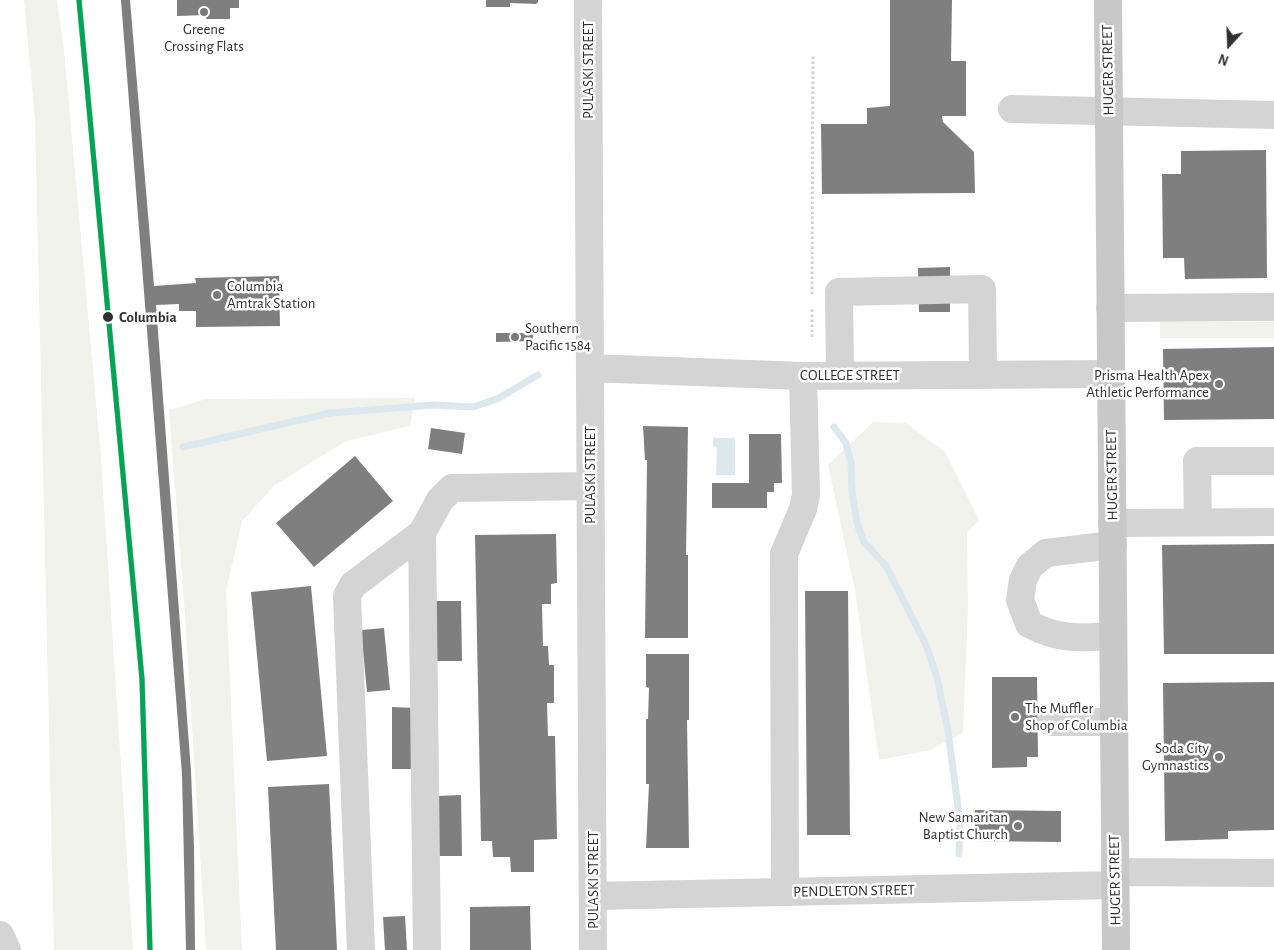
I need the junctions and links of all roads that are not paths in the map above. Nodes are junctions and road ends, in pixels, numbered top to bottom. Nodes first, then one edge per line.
1 (588, 0) edge
2 (1108, 0) edge
3 (1012, 109) dead end
4 (1109, 111) junction
5 (1274, 115) edge
6 (1110, 308) junction
7 (1274, 308) edge
8 (590, 368) junction
9 (1111, 374) junction
10 (840, 375) junction
11 (983, 375) junction
12 (803, 376) junction
13 (1274, 460) edge
14 (590, 486) junction
15 (1198, 522) junction
16 (1274, 522) edge
17 (422, 533) junction
18 (1112, 534) junction
19 (1113, 636) junction
20 (1051, 722) dead end
21 (1114, 722) junction
22 (1274, 873) edge
23 (1115, 878) junction
24 (784, 892) junction
25 (593, 896) junction
26 (361, 950) edge
27 (426, 950) edge
28 (593, 950) edge
29 (1116, 950) edge

1 - 8 street, PULASKI STREET
2 - 4 main road, HUGER STREET
3 - 4 street
4 - 5 street
4 - 6 main road, HUGER STREET
6 - 7 street
6 - 9 main road, HUGER STREET
8 - 12 street, COLLEGE STREET
8 - 14 street, PULASKI STREET
9 - 11 street, COLLEGE STREET
9 - 18 main road, HUGER STREET
10 - 11 street, COLLEGE STREET
10 - 11 street
10 - 12 street, COLLEGE STREET
12 - 24 street
13 - 15 street
14 - 17 street
14 - 25 street, PULASKI STREET
15 - 16 street
15 - 18 street
17 - 26 street
17 - 27 street
18 - 19 main road, HUGER STREET
18 - 19 street
19 - 21 main road, HUGER STREET
20 - 21 street
21 - 23 main road, HUGER STREET
22 - 23 street, PENDLETON STREET
23 - 24 street, PENDLETON STREET
23 - 29 main road, HUGER STREET
24 - 25 street, PENDLETON STREET
25 - 28 street, PULASKI STREET

